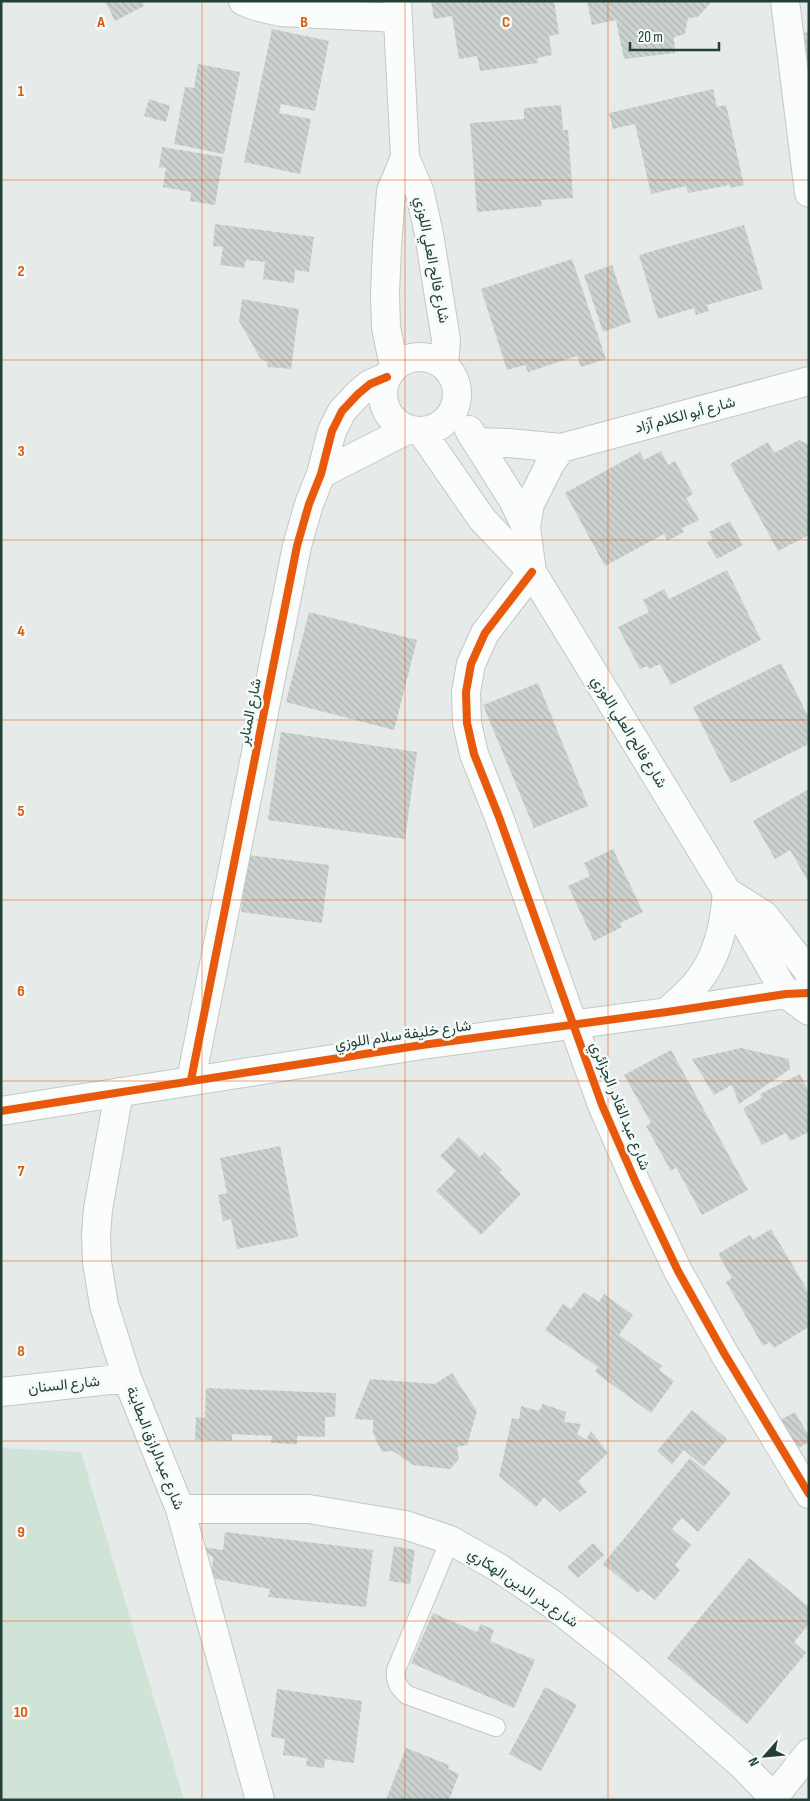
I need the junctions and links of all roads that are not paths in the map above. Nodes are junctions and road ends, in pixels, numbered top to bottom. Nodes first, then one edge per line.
1 (243, 1) edge
2 (785, 1) edge
3 (397, 10) edge
4 (405, 156) junction
5 (809, 193) edge
6 (444, 365) junction
7 (390, 372) junction
8 (809, 381) edge
9 (453, 410) junction
10 (415, 430) junction
11 (478, 442) junction
12 (561, 448) junction
13 (321, 474) junction
14 (526, 527) junction
15 (532, 572) junction
16 (727, 892) junction
17 (809, 972) edge
18 (797, 993) edge
19 (809, 1011) edge
20 (667, 1012) junction
21 (574, 1025) junction
22 (191, 1080) junction
23 (119, 1092) junction
24 (1, 1111) edge
25 (127, 1378) junction
26 (1, 1392) edge
27 (809, 1494) edge
28 (180, 1509) junction
29 (450, 1540) junction
30 (496, 1727) dead end
31 (809, 1753) edge
32 (775, 1799) edge
33 (260, 1800) edge

1 - 3 street
2 - 5 street
3 - 4 street, شارع فالح العلي اللوزي
4 - 6 street, شارع فالح العلي اللوزي
4 - 7 street, شارع فالح العلي اللوزي
6 - 7 street
6 - 9 street
7 - 10 street
7 - 13 street, شارع المنابر
8 - 12 street, شارع أبو الكلام آزاد
9 - 10 street
9 - 11 street, شارع فالح العلي اللوزي
10 - 13 street
10 - 15 street, شارع فالح العلي اللوزي
11 - 12 street, شارع أبو الكلام آزاد
11 - 14 street, شارع فالح العلي اللوزي
12 - 14 street
13 - 22 street, شارع المنابر
14 - 15 street, شارع فالح العلي اللوزي
15 - 16 street, شارع فالح العلي اللوزي
15 - 21 street, شارع عبد القادر الجزائري
16 - 17 street, شارع فالح العلي اللوزي
16 - 18 street, شارع فالح العلي اللوزي
16 - 20 street
18 - 19 street
18 - 20 street, شارع خليفة سلام اللوزي
20 - 21 street, شارع خليفة سلام اللوزي
21 - 22 street, شارع خليفة سلام اللوزي
21 - 27 street, شارع عبد القادر الجزائري
22 - 23 street, شارع خليفة سلام اللوزي
23 - 24 street, شارع خليفة سلام اللوزي
23 - 25 street, شارع عبدالرازق البطاينة
25 - 26 street, شارع السنان
25 - 28 street, شارع عبدالرازق البطاينة
28 - 29 street, شارع بدر الدين الهكاري
28 - 33 street, شارع عبدالرازق البطاينة
29 - 30 lane
29 - 32 street, شارع بدر الدين الهكاري
31 - 32 street

